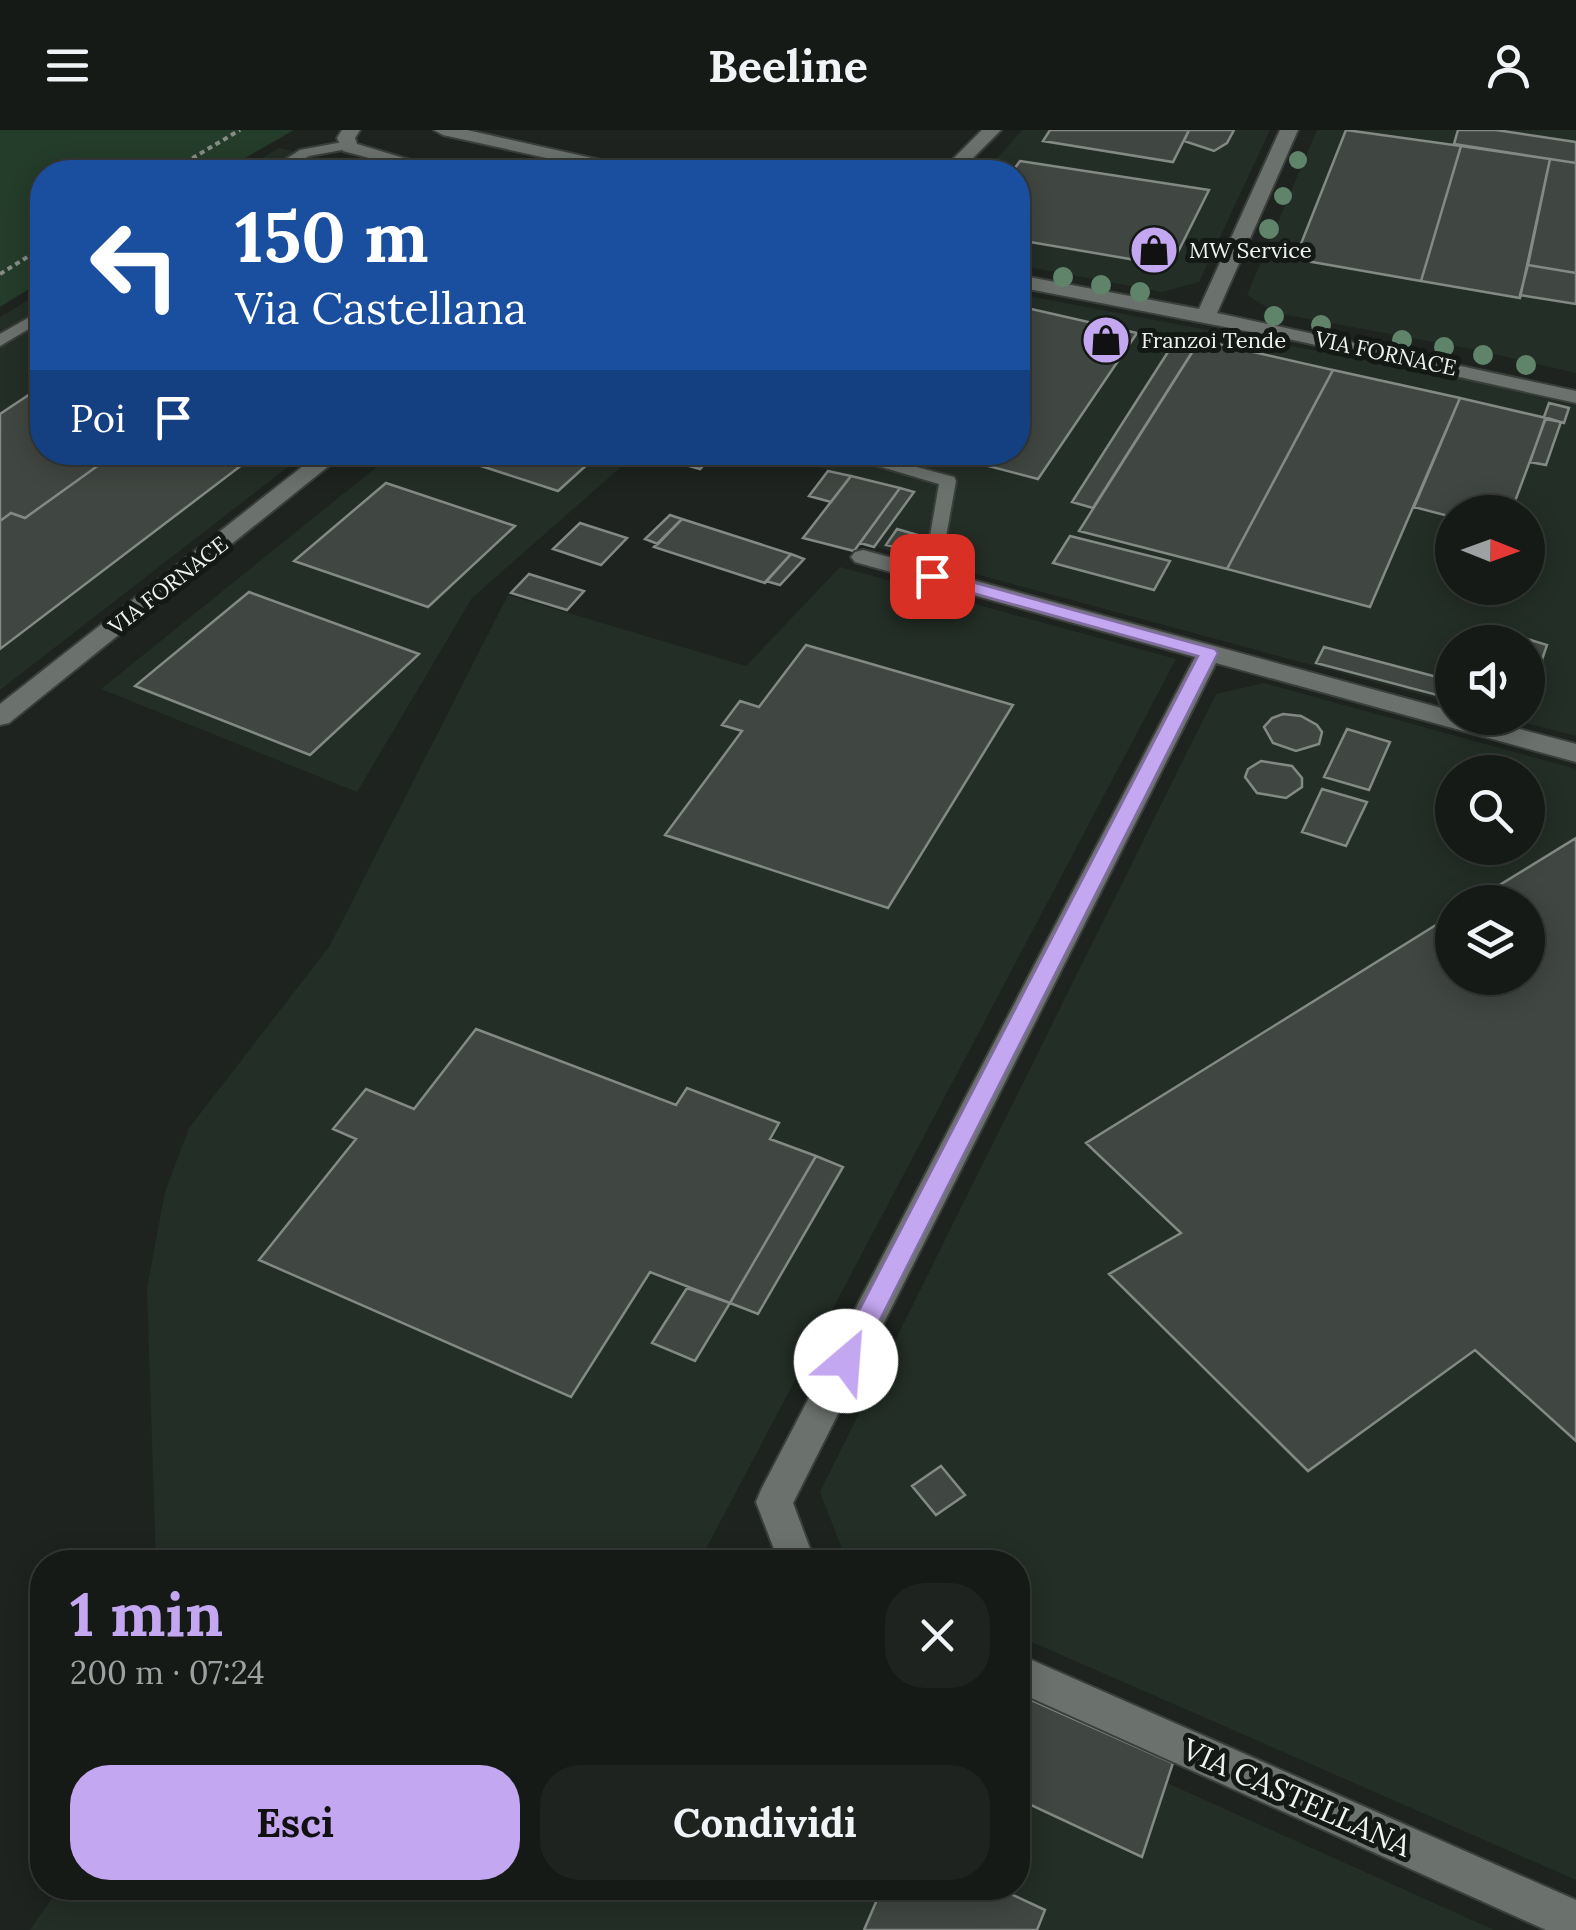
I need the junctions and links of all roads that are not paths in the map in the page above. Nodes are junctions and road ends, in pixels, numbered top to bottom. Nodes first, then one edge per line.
1 (443, 130) edge
2 (992, 130) edge
3 (1289, 130) edge
4 (350, 138) edge
5 (293, 160) edge
6 (389, 160) edge
7 (578, 160) edge
8 (962, 160) edge
9 (1030, 283) edge
10 (1206, 315) junction
11 (30, 322) edge
12 (0, 341) edge
13 (1576, 398) edge
14 (320, 465) edge
15 (890, 465) edge
16 (863, 558) dead end
17 (932, 576) junction
18 (1209, 653) junction
19 (0, 717) edge
20 (1576, 752) edge
21 (792, 1550) edge
22 (1030, 1678) edge
23 (1576, 1922) edge

1 - 7 street
2 - 8 street
3 - 10 street
4 - 5 lane
4 - 6 street
9 - 10 street, VIA FORNACE
10 - 13 street, VIA FORNACE
11 - 12 lane
14 - 19 street, VIA FORNACE
15 - 17 lane
16 - 17 street
17 - 18 street
18 - 20 street
18 - 21 street
22 - 23 street, VIA CASTELLANA

